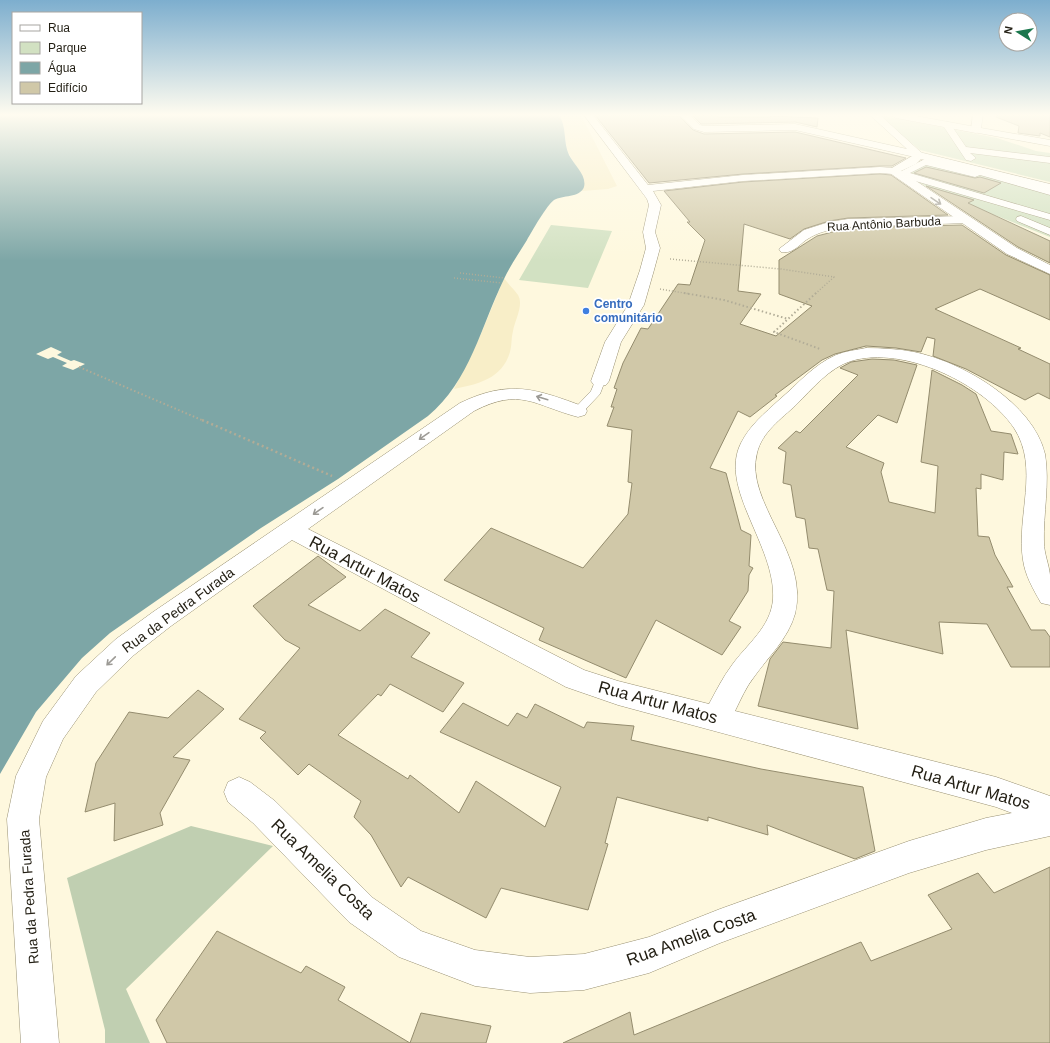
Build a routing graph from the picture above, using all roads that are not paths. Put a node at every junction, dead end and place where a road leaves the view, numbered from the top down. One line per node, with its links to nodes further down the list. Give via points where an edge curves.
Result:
1 (625, 164): 8 (street)
2 (908, 164): 6 (street)
3 (922, 164): 10 (street, via 901,174)
4 (932, 164): 9 (street, via 975,174 978,172)
5 (955, 164): 7 (street)
6 (893, 171): 8 (street, via 750,178); 12 (street, one-way to 12)
7 (1050, 187)
8 (644, 189): 16 (street, via 655,205 650,226 650,258 636,305 614,342)
9 (1050, 192)
10 (961, 193): 11 (street); 13 (street)
11 (1050, 217)
12 (964, 220): 14 (street, Rua Antônio Barbuda, via 848,223 815,229); 15 (street, via 1012,251)
13 (1050, 232)
14 (786, 248)
15 (1050, 270)
16 (600, 381): 17 (lane, via 596,392)
17 (578, 411): 18 (street, Rua da Pedra Furada, one-way to 18, via 529,395 496,394 480,399)
18 (291, 530): 20 (street, Rua Artur Matos, via 576,679 618,693); 24 (street, Rua da Pedra Furada, one-way to 24, via 124,648 86,684 53,730 31,776 23,819)
19 (1050, 596): 20 (street, via 1043,585 1034,559 1036,466 1031,442 1018,421 998,400 974,383 922,359 876,353 845,358 819,373 763,424 750,441 745,462 747,483 780,562 785,589 782,615 768,642 741,674)
20 (716, 718): 22 (street, Rua Artur Matos, via 996,792)
21 (239, 792): 23 (street, Rua Amelia Costa, via 264,812 361,910 411,945 475,968 530,975 584,972 649,955 720,926 909,857 986,834)
22 (1050, 811)
23 (1050, 820)
24 (40, 1043)

